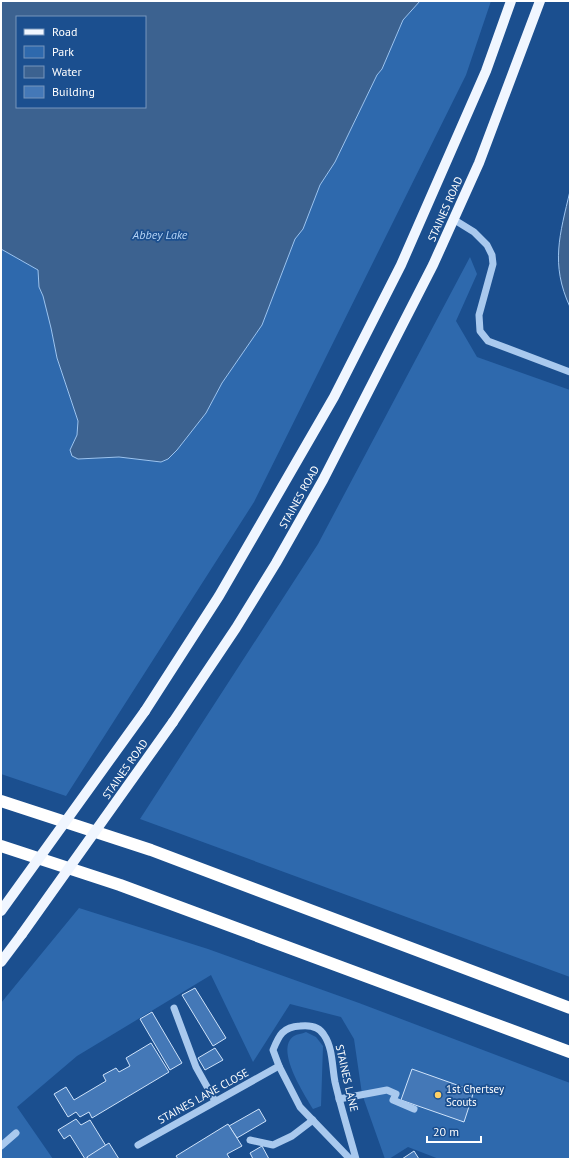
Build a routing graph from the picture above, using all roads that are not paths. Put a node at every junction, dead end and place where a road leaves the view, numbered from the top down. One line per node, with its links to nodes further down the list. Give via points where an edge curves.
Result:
1 (511, 1): 7 (main road, STAINES ROAD, bridge, via 486,71 401,265 334,397 219,596 145,711)
2 (540, 1): 3 (main road, STAINES ROAD, via 479,163)
3 (453, 219): 4 (street, via 474,232 487,245 492,255 492,269 479,315 480,331 488,341); 8 (main road, STAINES ROAD, bridge, via 430,273 323,480 276,563 173,722)
4 (570, 372)
5 (1, 801): 10 (highway, via 151,850)
6 (1, 846): 11 (highway, via 120,885)
7 (1, 911)
8 (1, 962)
9 (174, 1008): 14 (street, via 196,1067)
10 (570, 1008)
11 (570, 1052)
12 (279, 1066): 13 (street, STAINES LANE, via 273,1050 280,1035 290,1026 314,1026 324,1034 330,1050); 14 (street, STAINES LANE CLOSE); 16 (street, STAINES LANE, via 300,1107)
13 (339, 1099): 15 (street, via 387,1090 396,1094 393,1100); 22 (street, STAINES LANE)
14 (215, 1101): 19 (street, STAINES LANE CLOSE)
15 (414, 1109)
16 (313, 1120): 18 (street, via 292,1136 273,1144); 21 (street, STAINES LANE)
17 (16, 1134): 20 (street)
18 (250, 1140)
19 (138, 1145)
20 (1, 1146)
21 (350, 1159)
22 (356, 1159)

